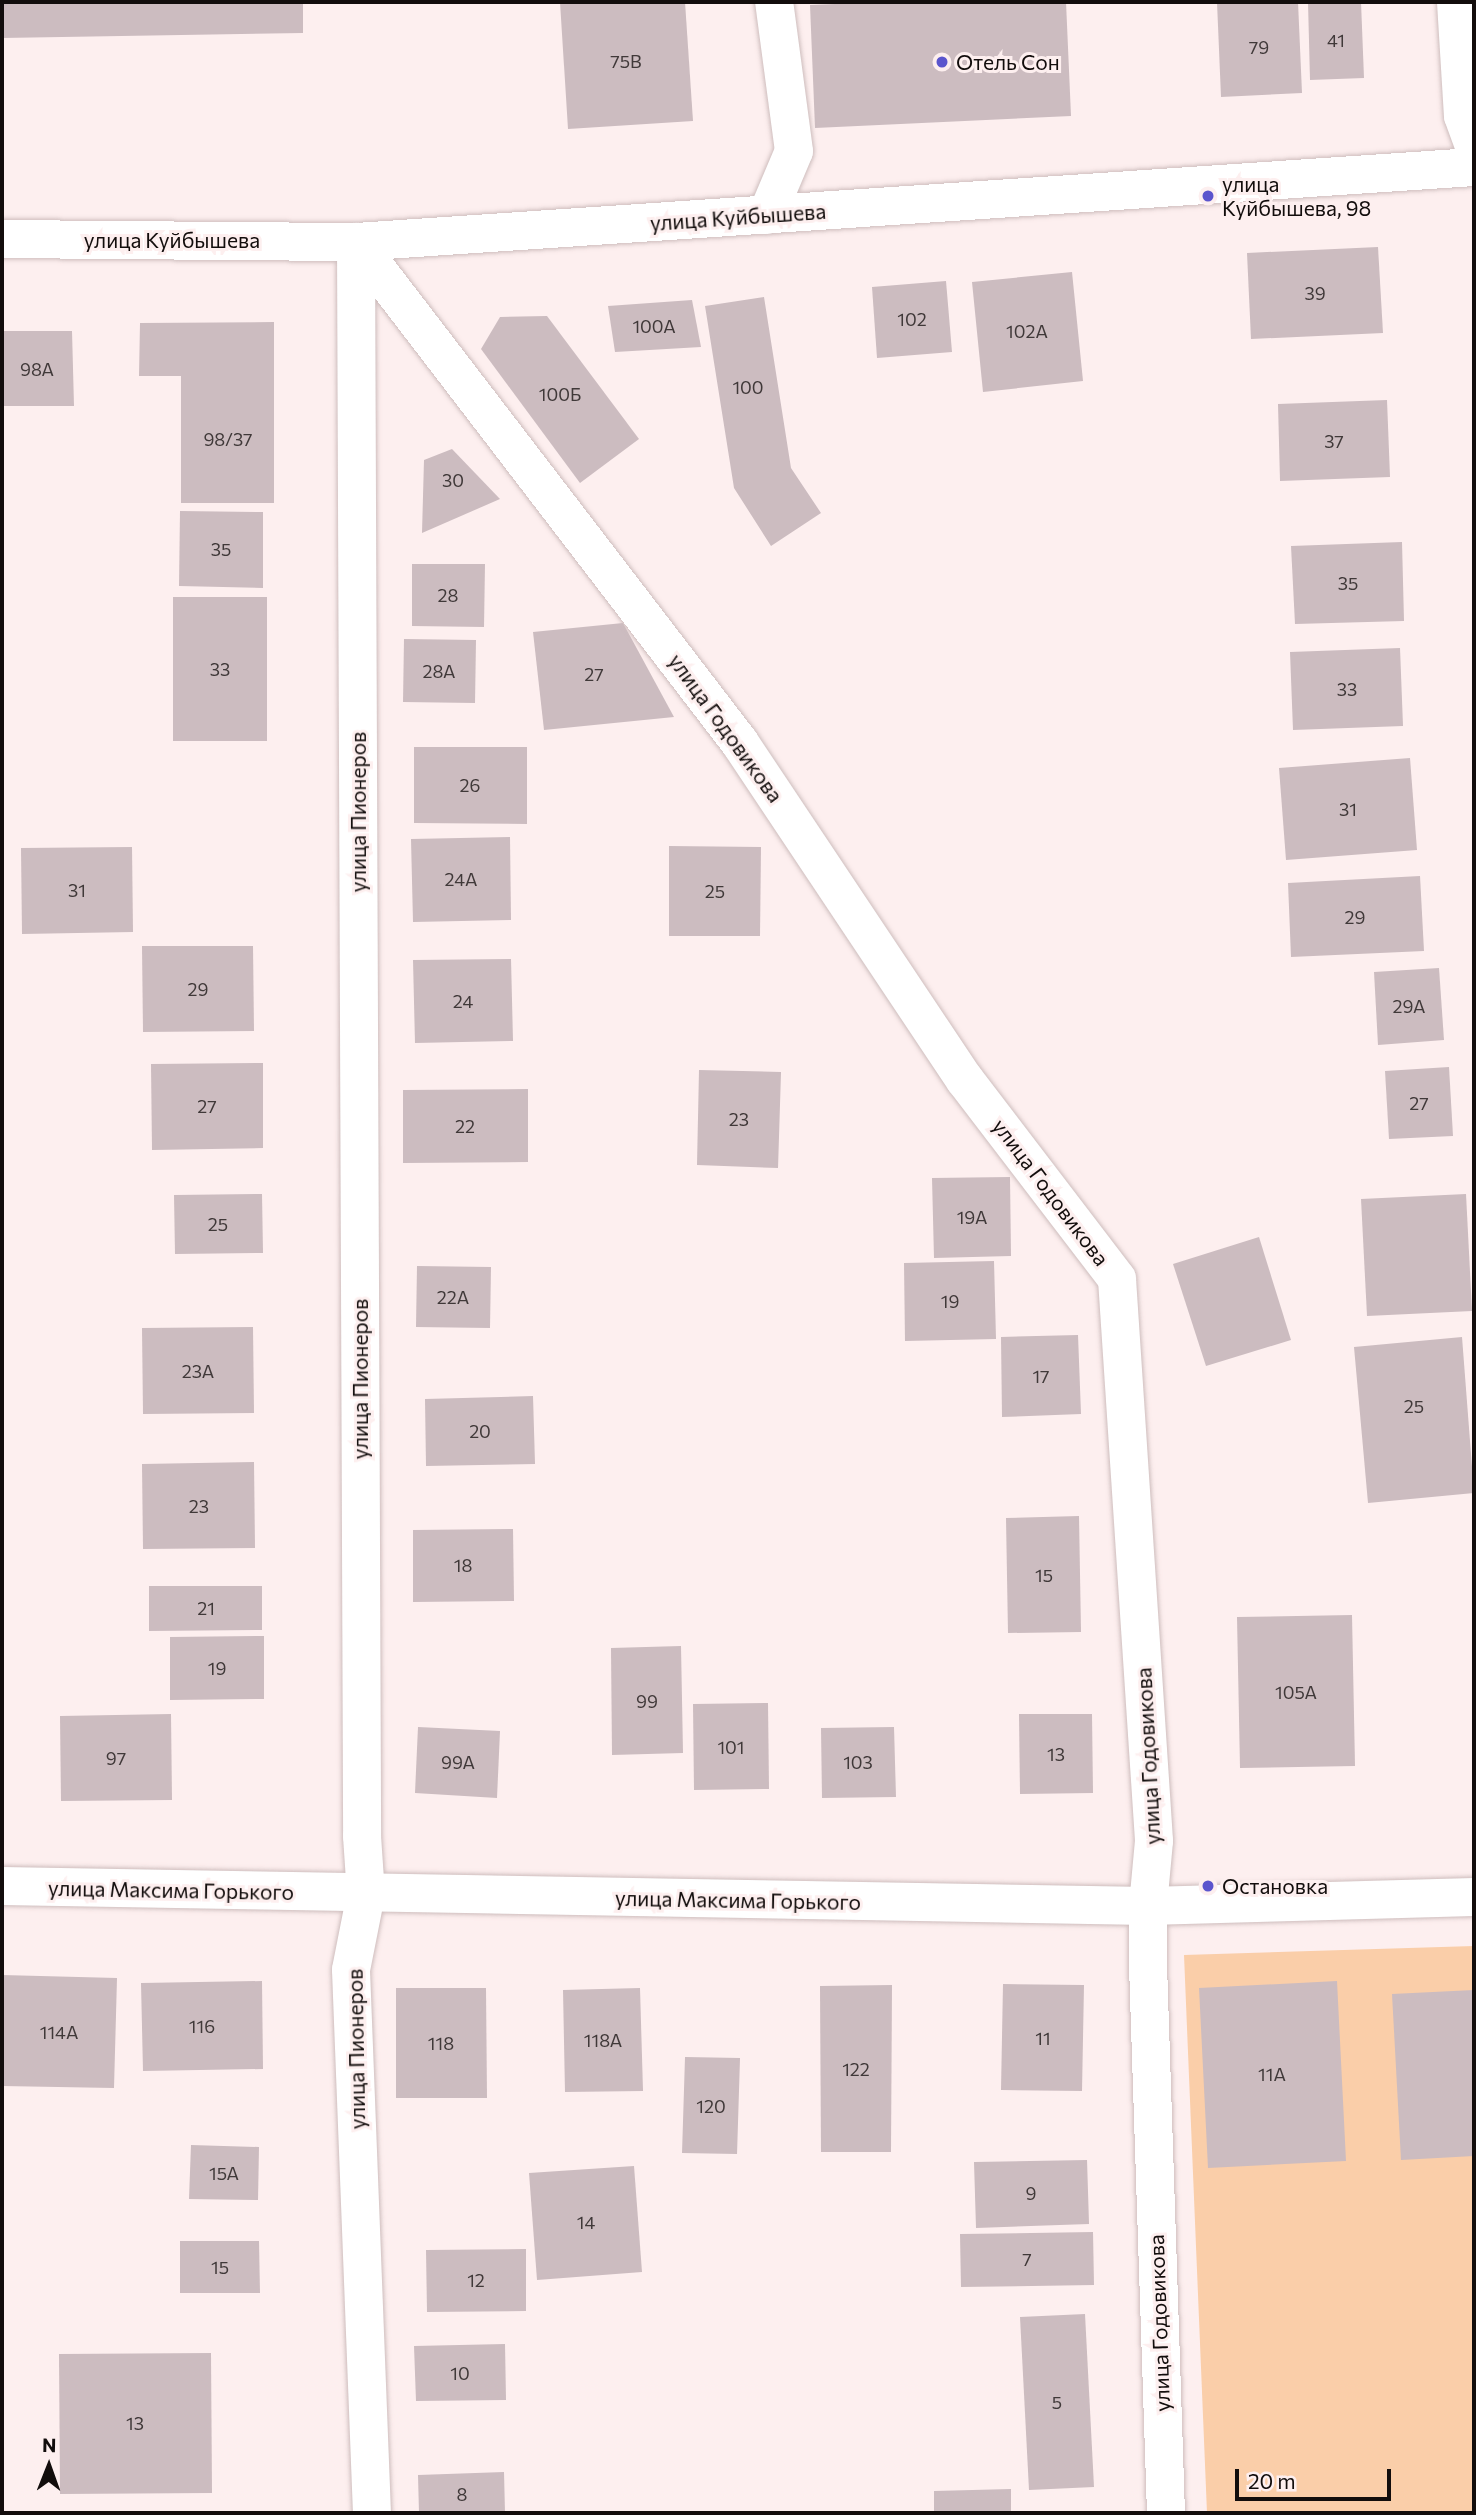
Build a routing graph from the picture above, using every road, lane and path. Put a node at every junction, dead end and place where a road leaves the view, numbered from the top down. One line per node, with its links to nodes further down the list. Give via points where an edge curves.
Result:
1 (774, 2): 5 (street, via 794,151)
2 (1456, 2): 3 (street, via 1463,116)
3 (1474, 146)
4 (1474, 167): 5 (street, улица Куйбышева)
5 (767, 215): 7 (street, улица Куйбышева)
6 (2, 239): 7 (street, улица Куйбышева)
7 (356, 242): 9 (street, улица Пионеров, via 362,1836); 11 (street, улица Годовикова, via 740,743 965,1080 1117,1279 1154,1841)
8 (2, 1886): 9 (street, улица Максима Горького)
9 (366, 1894): 11 (street, улица Максима Горького); 12 (street, улица Пионеров, via 351,1970)
10 (1474, 1897): 11 (street, улица Максима Горького)
11 (1147, 1906): 13 (street, улица Годовикова)
12 (372, 2513)
13 (1166, 2513)

